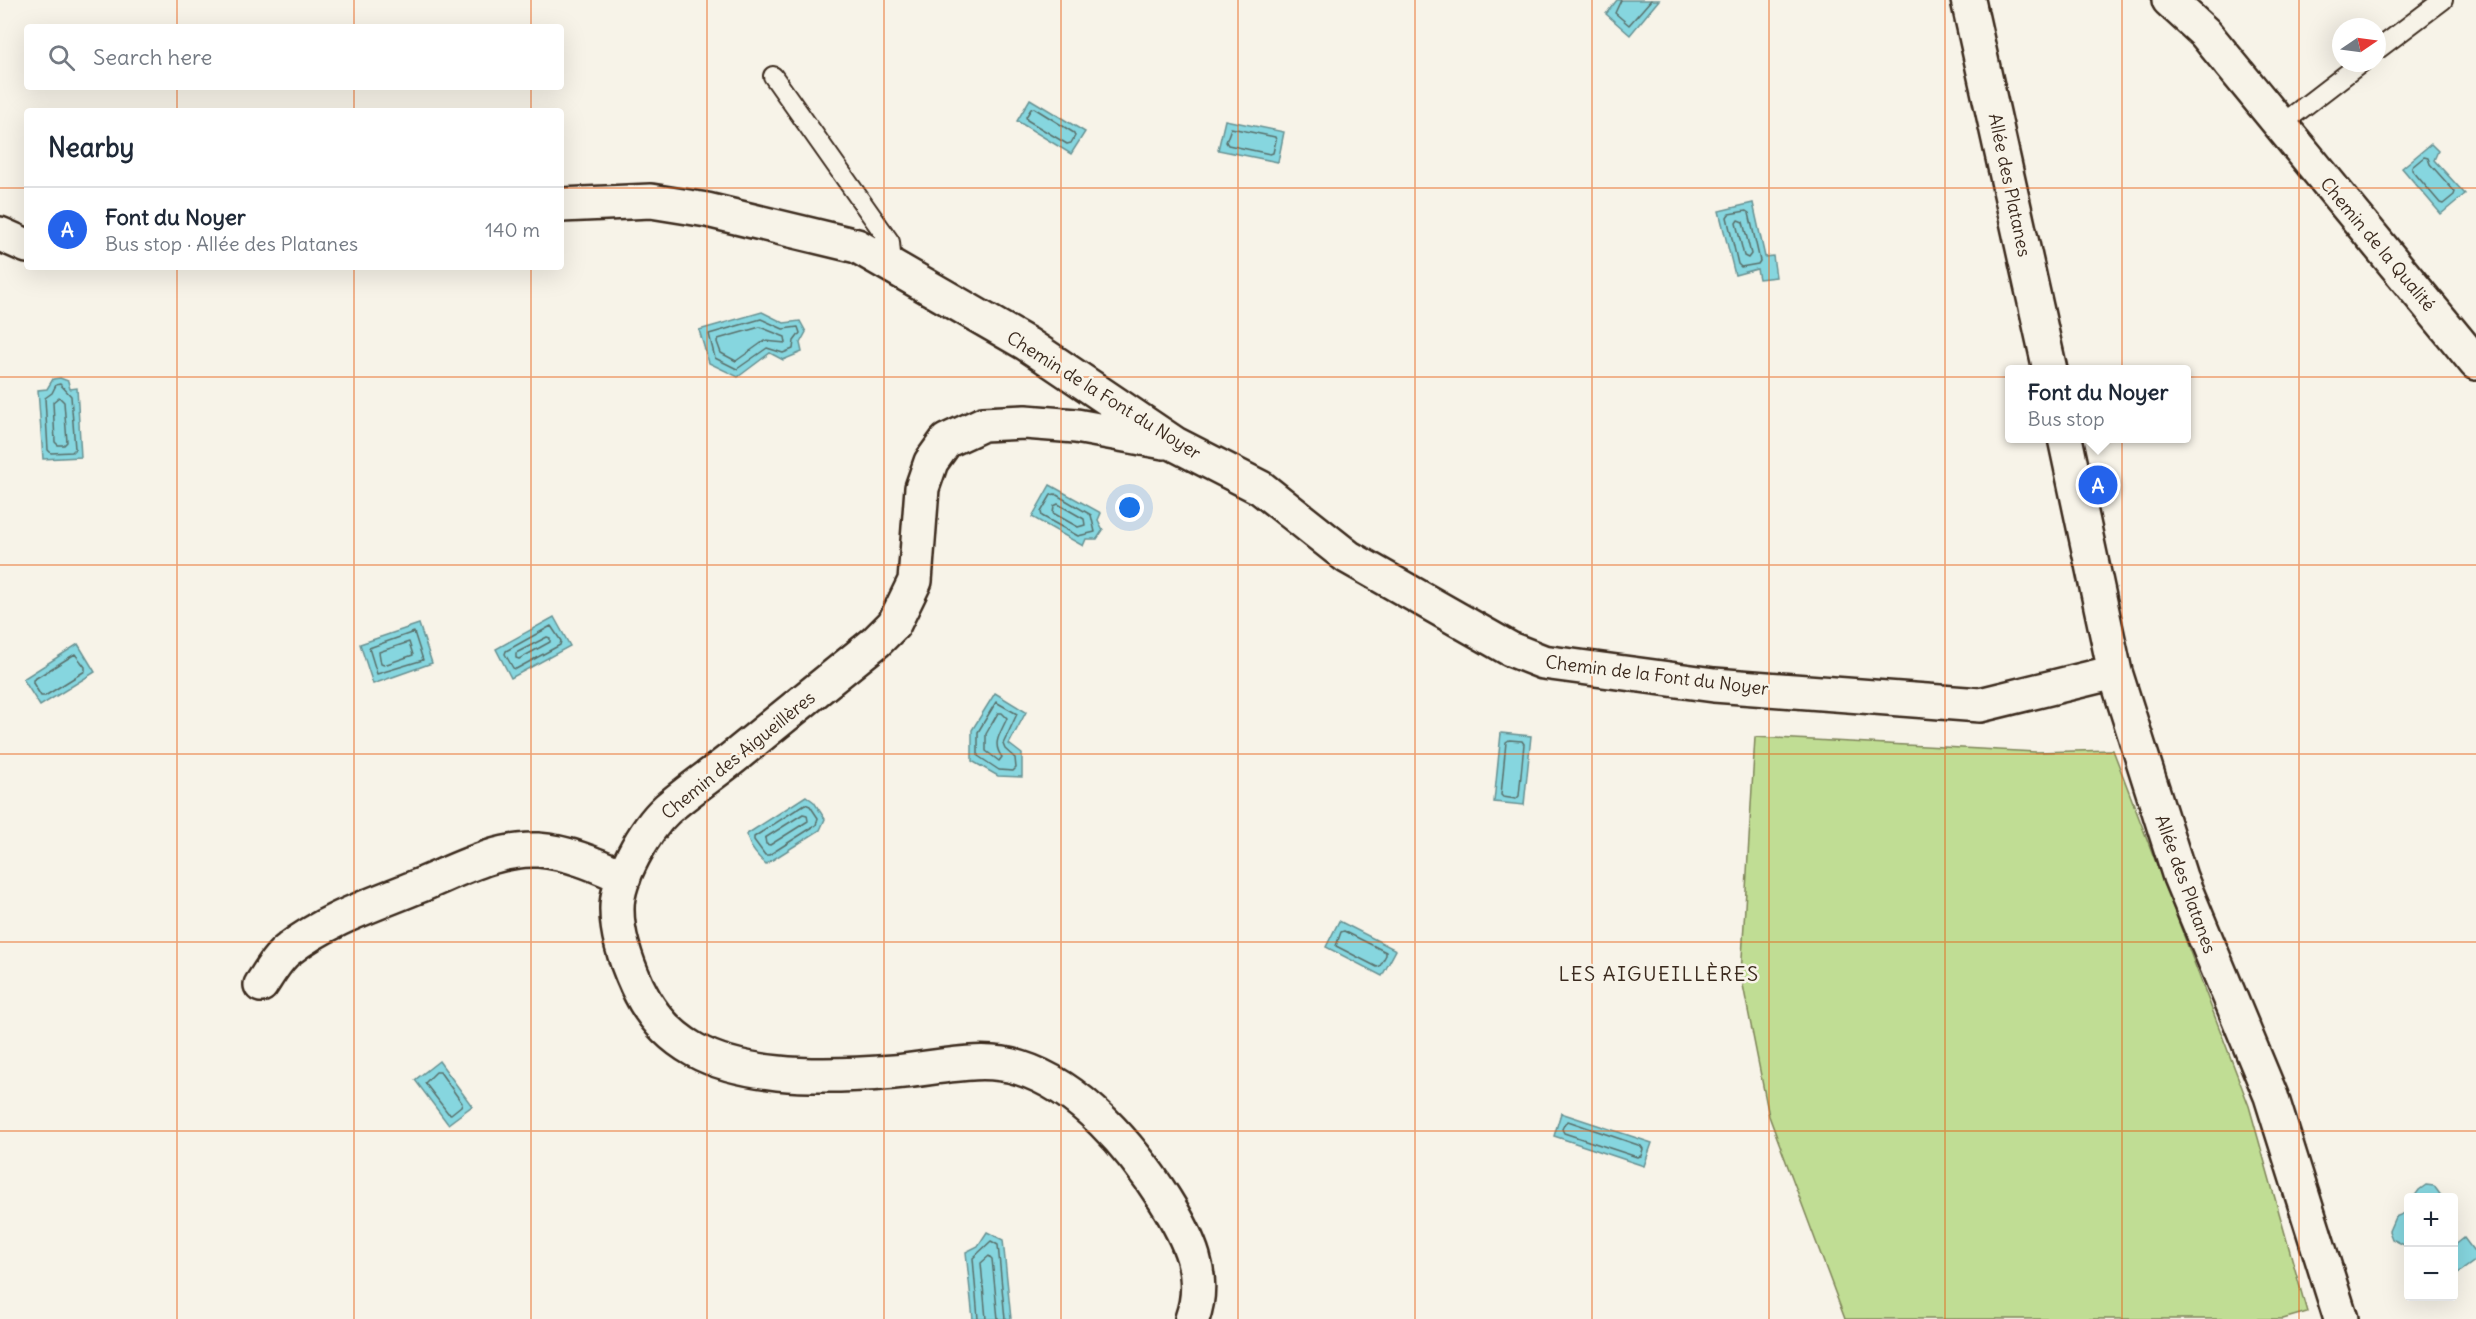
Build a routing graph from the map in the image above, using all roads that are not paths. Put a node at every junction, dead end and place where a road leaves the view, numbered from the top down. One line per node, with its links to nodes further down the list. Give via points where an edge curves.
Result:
1 (1968, 0): 13 (street, Allée des Platanes)
2 (2169, 0): 7 (street, Chemin de la Qualité, via 2205,33)
3 (2443, 0): 4 (lane)
4 (2386, 43)
5 (2349, 72): 7 (lane)
6 (773, 76): 11 (lane, via 890,242)
7 (2279, 126): 12 (street, Chemin de la Qualité)
8 (564, 205): 11 (street, Chemin de la Font du Noyer, via 651,201 707,210 857,246)
9 (0, 234): 10 (street)
10 (24, 245)
11 (892, 266): 15 (street, Chemin de la Font du Noyer, via 1027,344)
12 (2476, 363)
13 (2049, 365)
14 (2066, 443): 16 (street, Allée des Platanes)
15 (1175, 444): 16 (street, Chemin de la Font du Noyer, via 1261,488 1348,557 1510,649 1544,662 1714,685 1970,705); 17 (street, Chemin des Aigueillères, via 1076,426 1025,422 983,424 946,441 931,462 922,488 915,581 894,624 666,810 638,847)
16 (2115, 672): 20 (street, Allée des Platanes, via 2180,877 2271,1096)
17 (624, 877): 18 (street, via 555,852 514,852 480,860 317,929 286,951); 19 (street, Chemin des Aigueillères, via 616,907 620,942 648,1009 673,1036 709,1059 778,1073 832,1074 990,1062 1050,1079 1113,1132 1152,1180 1186,1233 1197,1268)
18 (261, 985)
19 (1192, 1319)
20 (2341, 1319)

